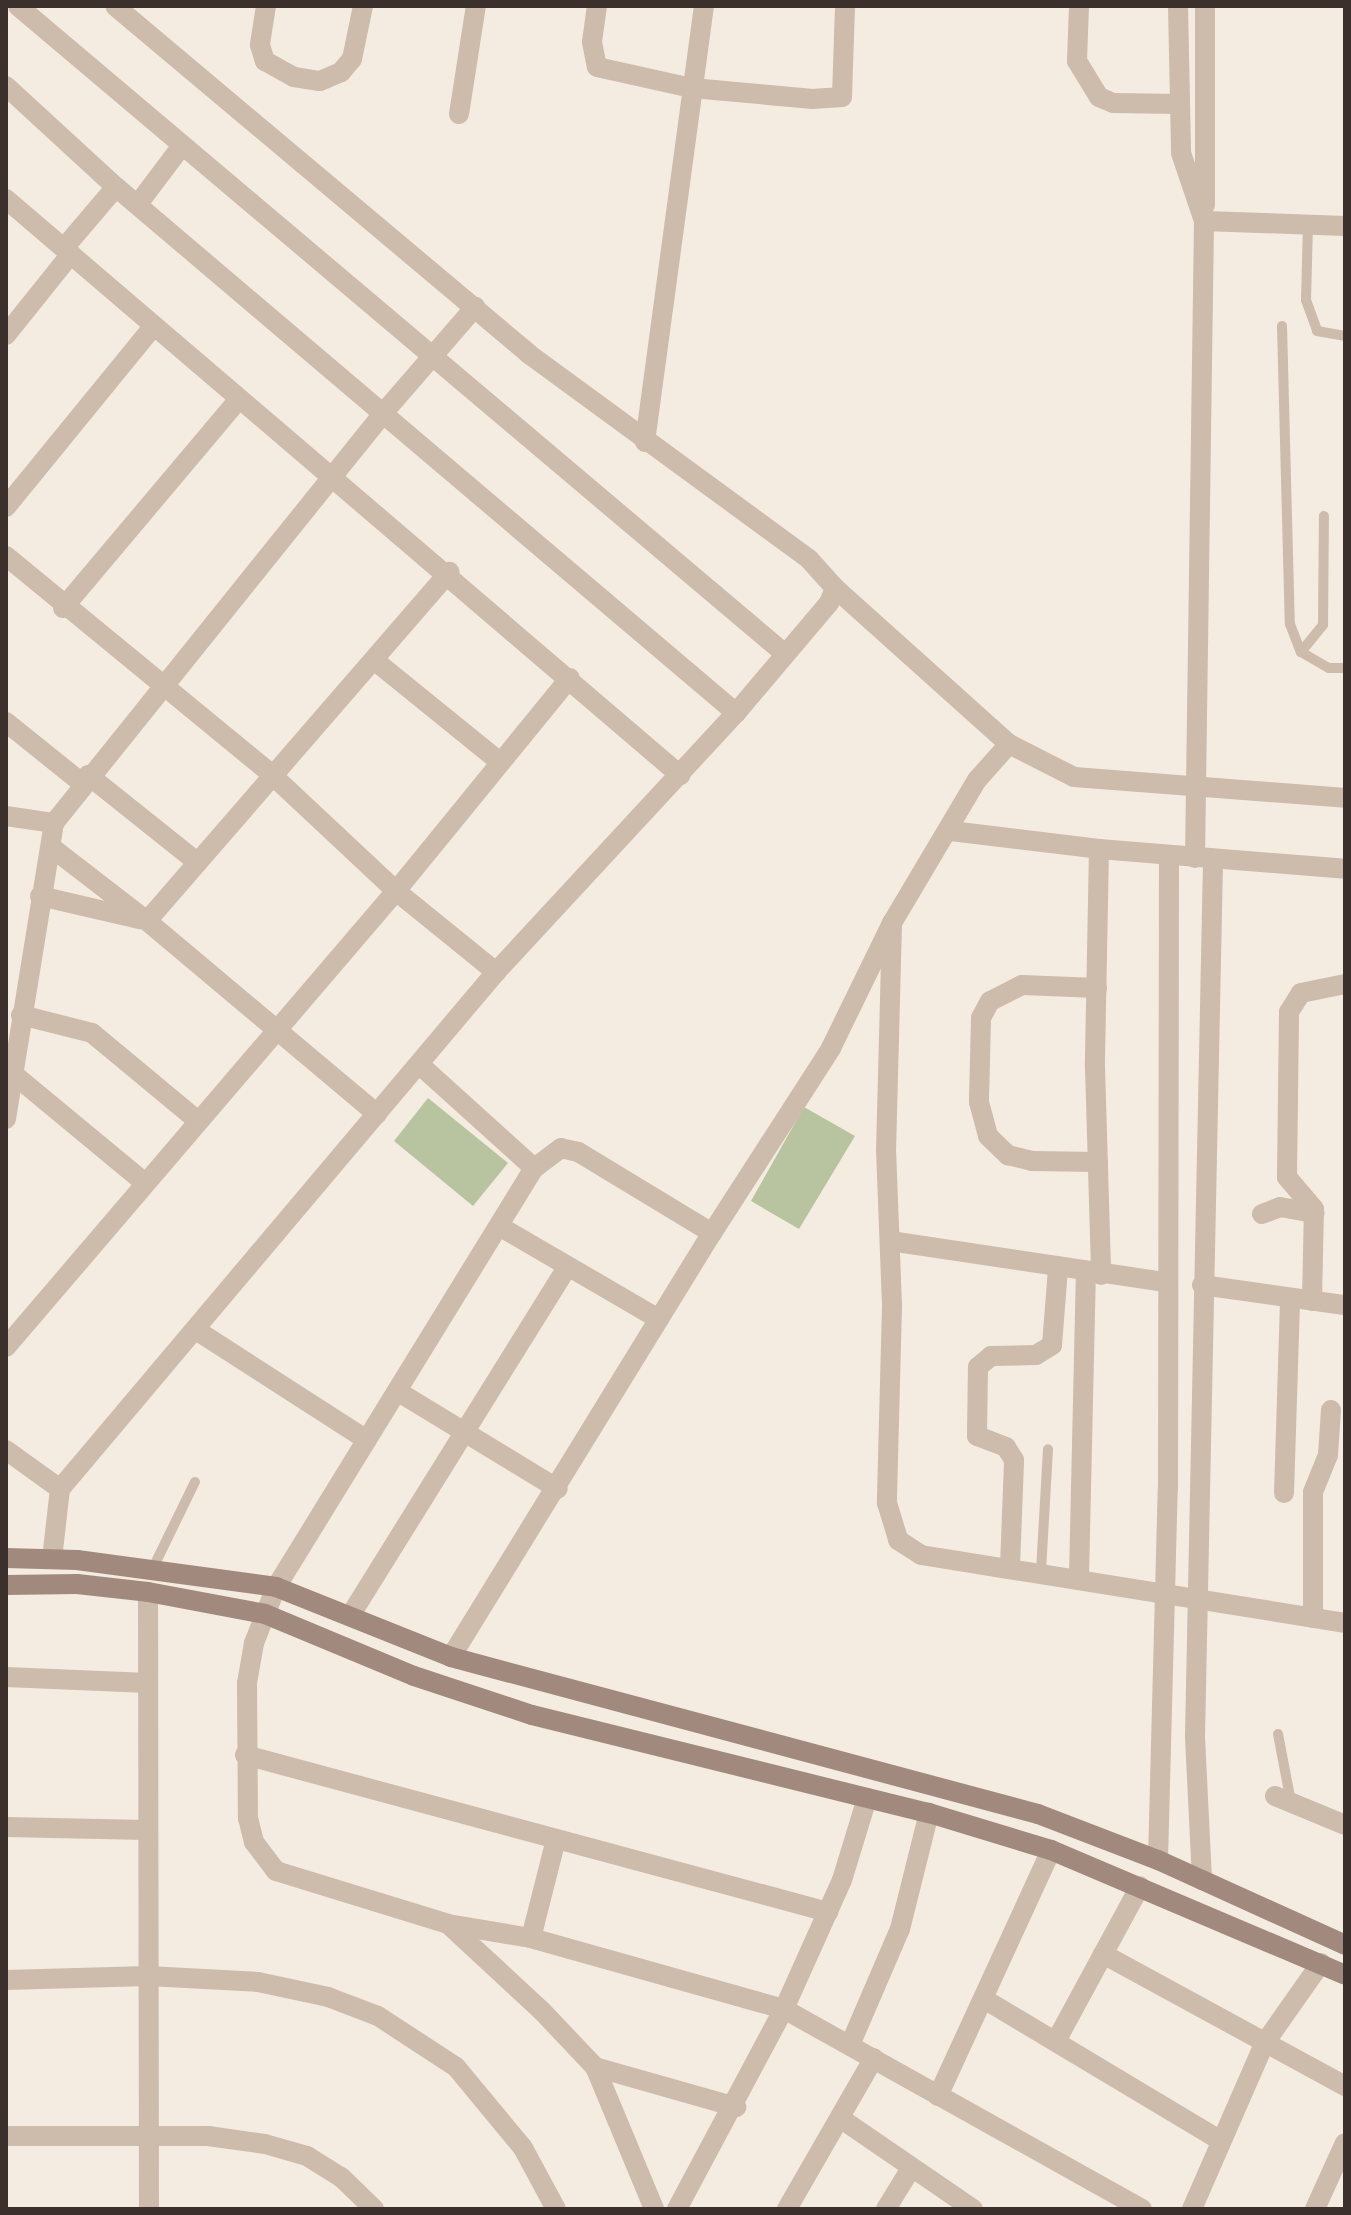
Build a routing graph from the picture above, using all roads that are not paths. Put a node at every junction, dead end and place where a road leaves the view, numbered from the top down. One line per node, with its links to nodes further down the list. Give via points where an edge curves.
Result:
1 (18, 6): 16 (street)
2 (115, 6): 24 (street)
3 (266, 6): 4 (street, via 260,45 265,61 294,77 320,81 341,72 352,59)
4 (363, 6)
5 (476, 6): 15 (street)
6 (597, 6): 13 (street, via 592,42 597,67)
7 (704, 6): 13 (street)
8 (845, 6): 13 (street, via 842,97)
9 (1079, 6): 14 (street, via 1077,61 1099,97 1113,103)
10 (1178, 6): 14 (street)
11 (1205, 6): 20 (street)
12 (6, 86): 17 (street)
13 (692, 88): 32 (street)
14 (1178, 104): 20 (street, via 1181,153)
15 (459, 114)
16 (181, 147): 19 (street); 29 (street)
17 (116, 187): 19 (street); 23 (street)
18 (6, 199): 23 (street)
19 (138, 204): 31 (street)
20 (1204, 221): 21 (street); 53 (street)
21 (1308, 224): 22 (street); 28 (lane, via 1306,300 1317,331)
22 (1345, 226)
23 (68, 251): 26 (street); 27 (street)
24 (475, 307): 29 (street); 32 (street)
25 (1282, 326): 40 (lane, via 1290,624)
26 (153, 327): 30 (street); 34 (street)
27 (6, 335)
28 (1345, 336)
29 (431, 357): 31 (street); 41 (street)
30 (239, 399): 33 (street); 39 (street)
31 (385, 411): 33 (street); 46 (street)
32 (645, 442): 38 (street, via 809,559)
33 (332, 479): 37 (street); 45 (street)
34 (6, 507)
35 (1324, 516): 40 (lane, via 1323,625)
36 (9, 563): 39 (street)
37 (449, 572): 42 (street); 44 (street)
38 (835, 588): 41 (street, via 829,603); 48 (street)
39 (63, 608): 45 (street)
40 (1301, 652): 43 (lane, via 1329,668)
41 (785, 654): 46 (street)
42 (374, 660): 49 (street); 50 (street)
43 (1345, 668)
44 (570, 678): 49 (street); 51 (street)
45 (165, 686): 50 (street); 52 (street)
46 (736, 713): 51 (street)
47 (6, 722): 52 (street)
48 (1009, 744): 53 (street, via 1074,777); 57 (street, via 977,780)
49 (500, 762): 64 (street)
50 (270, 773): 62 (street); 64 (street)
51 (680, 775): 68 (street)
52 (85, 779): 56 (street); 62 (street)
53 (1200, 786): 54 (street); 61 (street)
54 (1345, 798)
55 (6, 816): 56 (street)
56 (54, 823): 58 (street)
57 (951, 831): 59 (street); 67 (street)
58 (51, 847): 65 (street); 66 (street)
59 (1099, 849): 60 (street); 70 (street)
60 (1169, 856): 61 (street); 89 (street)
61 (1204, 858): 63 (street); 90 (street)
62 (197, 862): 66 (street)
63 (1345, 869)
64 (396, 891): 68 (street); 72 (street)
65 (40, 896): 66 (street); 71 (street)
66 (147, 921): 72 (street)
67 (892, 923): 84 (street, via 831,1048); 85 (street, via 886,1149)
68 (496, 972): 73 (street)
69 (1345, 984): 81 (street, via 1301,993 1290,1006 1287,1177 1293,1190 1310,1199)
70 (1097, 988): 78 (street); 78 (street, via 1022,985 990,1001 981,1018 979,1102 988,1136 1008,1155 1032,1161)
71 (21, 1015): 74 (street); 77 (street, via 92,1033)
72 (276, 1029): 76 (street); 77 (street)
73 (420, 1065): 76 (street); 79 (street)
74 (10, 1071): 75 (street); 80 (street)
75 (6, 1112)
76 (377, 1114): 95 (street)
77 (198, 1121): 80 (street)
78 (1098, 1162): 88 (street)
79 (534, 1168): 83 (street); 84 (street, via 561,1148 578,1152)
80 (145, 1183): 96 (street)
81 (1314, 1213): 82 (street, via 1280,1207); 92 (street)
82 (1262, 1214)
83 (499, 1226): 86 (street); 97 (street)
84 (712, 1233): 94 (street)
85 (890, 1241): 87 (street); 109 (street, via 891,1529 921,1555)
86 (567, 1268): 94 (street); 99 (street)
87 (1058, 1268): 88 (street); 109 (street, via 1052,1345 1036,1355 991,1356 978,1367 977,1436 1006,1447 1014,1460)
88 (1093, 1274): 89 (street); 112 (street)
89 (1164, 1282): 116 (street, via 1168,1488)
90 (1202, 1285): 91 (street); 117 (street)
91 (1290, 1298): 92 (street); 106 (street)
92 (1312, 1301): 93 (street)
93 (1345, 1305)
94 (659, 1319): 105 (street)
95 (196, 1330): 100 (street); 104 (street)
96 (6, 1347)
97 (397, 1391): 99 (street); 100 (street)
98 (1332, 1410): 120 (street, via 1328,1455 1313,1492)
99 (467, 1434): 105 (street); 119 (street)
100 (367, 1440): 114 (street)
101 (1048, 1449): 111 (lane)
102 (6, 1450): 104 (street)
103 (195, 1482): 110 (lane)
104 (60, 1489): 108 (street)
105 (558, 1489): 122 (street)
106 (1284, 1493)
107 (6, 1558): 108 (main road)
108 (52, 1559): 110 (main road)
109 (1010, 1566): 111 (street)
110 (152, 1570): 114 (main road)
111 (1041, 1571): 112 (street)
112 (1079, 1577): 116 (street)
113 (6, 1585): 115 (main road, via 77,1584)
114 (276, 1587): 118 (street); 119 (main road)
115 (148, 1592): 118 (main road); 124 (street)
116 (1162, 1594): 117 (street); 135 (street)
117 (1198, 1600): 120 (street); 136 (street, via 1195,1736)
118 (265, 1614): 126 (street, via 247,1683); 127 (main road, via 483,1700)
119 (350, 1616): 122 (main road)
120 (1313, 1618): 121 (street)
121 (1345, 1623)
122 (451, 1657): 135 (main road, via 1038,1814)
123 (6, 1677): 124 (street)
124 (148, 1683): 132 (street)
125 (1278, 1734): 128 (lane)
126 (245, 1755): 133 (street); 139 (street, via 250,1830 276,1871 298,1882)
127 (867, 1798): 129 (main road); 138 (street)
128 (1283, 1799): 130 (street)
129 (929, 1813): 134 (main road); 151 (street, via 900,1929)
130 (1341, 1819)
131 (6, 1827): 132 (street)
132 (147, 1830): 145 (street)
133 (556, 1839): 138 (street); 140 (street)
134 (1051, 1850): 137 (main road); 147 (street)
135 (1158, 1860): 136 (main road)
136 (1202, 1880): 141 (main road)
137 (1140, 1886): 142 (street); 143 (main road)
138 (828, 1912): 148 (street)
139 (448, 1924): 140 (street); 153 (street)
140 (531, 1938): 148 (street)
141 (1345, 1945)
142 (1103, 1954): 149 (street); 150 (street)
143 (1321, 1963): 144 (main road); 150 (street)
144 (1345, 1975)
145 (148, 1976): 146 (street); 158 (street); 165 (street, via 286,1987 378,2016 456,2067 475,2087 523,2148)
146 (6, 1980)
147 (984, 1999): 149 (street); 155 (street)
148 (784, 2009): 151 (street); 156 (street)
149 (1056, 2041): 160 (street)
150 (1264, 2044): 154 (street); 160 (street)
151 (850, 2045): 152 (street)
152 (874, 2058): 155 (street); 157 (street)
153 (595, 2067): 156 (street); 166 (street)
154 (1345, 2086)
155 (938, 2096): 171 (street)
156 (736, 2107): 167 (street)
157 (840, 2118): 162 (street); 168 (street)
158 (147, 2135): 159 (street); 163 (street); 164 (street, via 208,2136 289,2150 341,2177)
159 (6, 2136)
160 (1220, 2140): 172 (street)
161 (1345, 2143): 173 (street)
162 (910, 2170): 169 (street); 170 (street)
163 (149, 2209)
164 (374, 2209)
165 (556, 2209)
166 (654, 2209)
167 (677, 2209)
168 (787, 2209)
169 (886, 2209)
170 (973, 2209)
171 (1142, 2209)
172 (1192, 2209)
173 (1315, 2209)

